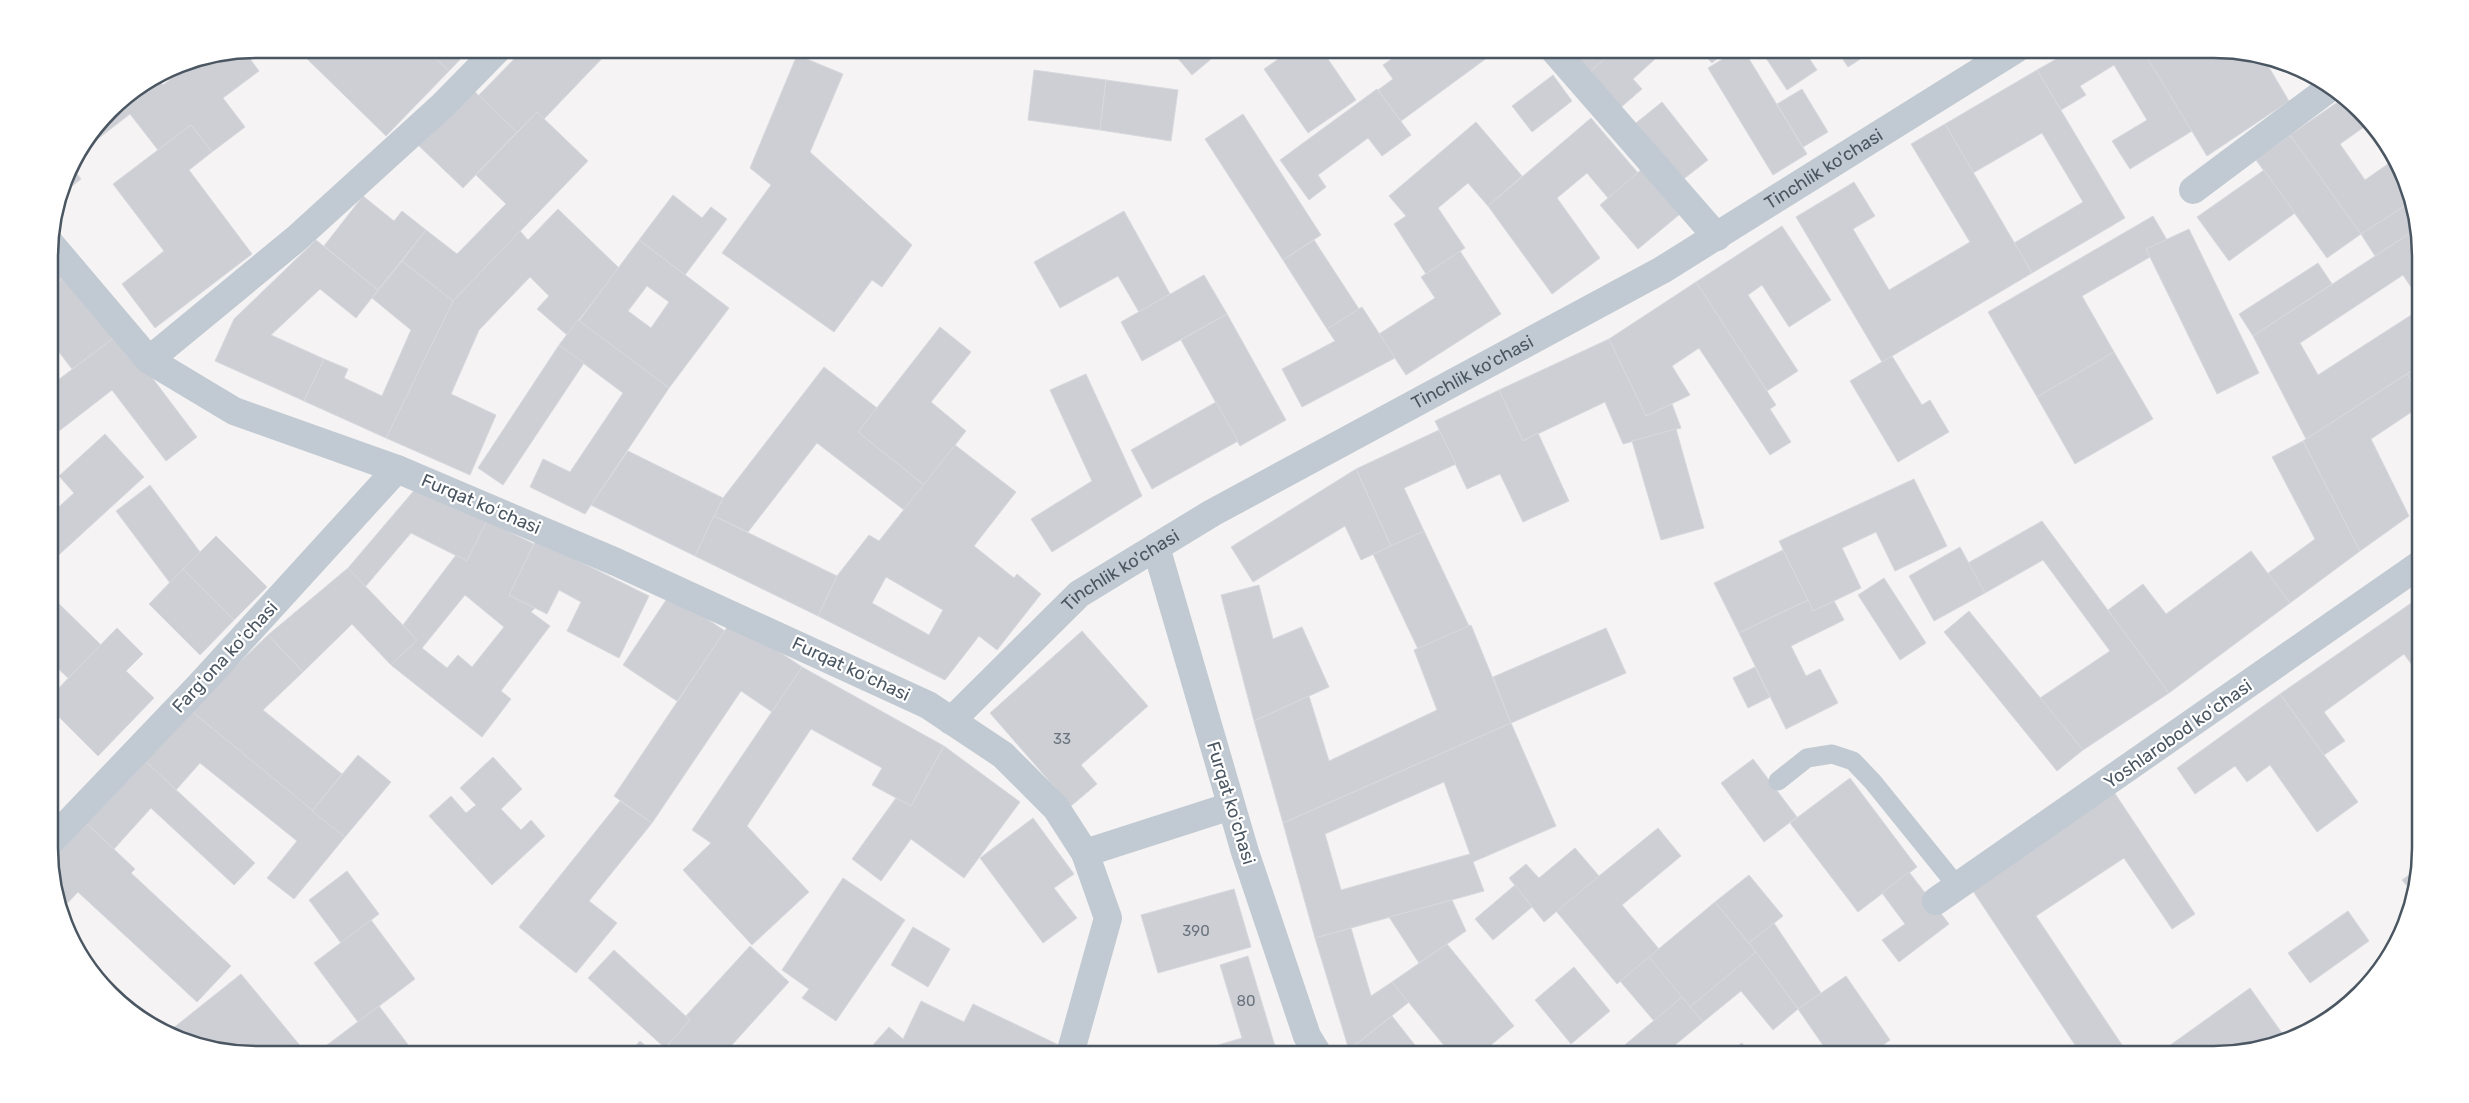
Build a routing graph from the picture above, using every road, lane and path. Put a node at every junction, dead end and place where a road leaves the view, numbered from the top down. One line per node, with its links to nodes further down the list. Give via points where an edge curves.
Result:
1 (489, 58): 8 (street, via 443,105 297,238)
2 (1560, 58): 6 (street)
3 (2002, 58): 6 (street, Tinchlik ko'chasi)
4 (2324, 91): 5 (street)
5 (2193, 190)
6 (1717, 237): 10 (street, Tinchlik ko'chasi, via 1662,270 1212,513)
7 (58, 253): 8 (street, Furqat koʻchasi)
8 (149, 360): 9 (street, Furqat koʻchasi, via 234,411)
9 (397, 469): 12 (street, Furqat koʻchasi, via 625,566 928,705); 15 (street, Fargʻona koʻchasi, via 199,686)
10 (1156, 547): 12 (street, Tinchlik ko'chasi, via 1079,594); 14 (street, Furqat koʻchasi)
11 (2412, 571): 17 (street, Yoshlarobod koʻchasi)
12 (950, 721): 16 (street, Furqat koʻchasi, via 1003,755 1056,808)
13 (1778, 781): 17 (lane, via 1807,758 1832,754 1853,761 1873,782)
14 (1231, 806): 16 (street); 19 (street, Furqat koʻchasi, via 1307,1036)
15 (58, 834)
16 (1085, 853): 18 (street, Furqat koʻchasi, via 1108,918)
17 (1946, 894)
18 (1072, 1046)
19 (1313, 1046)

